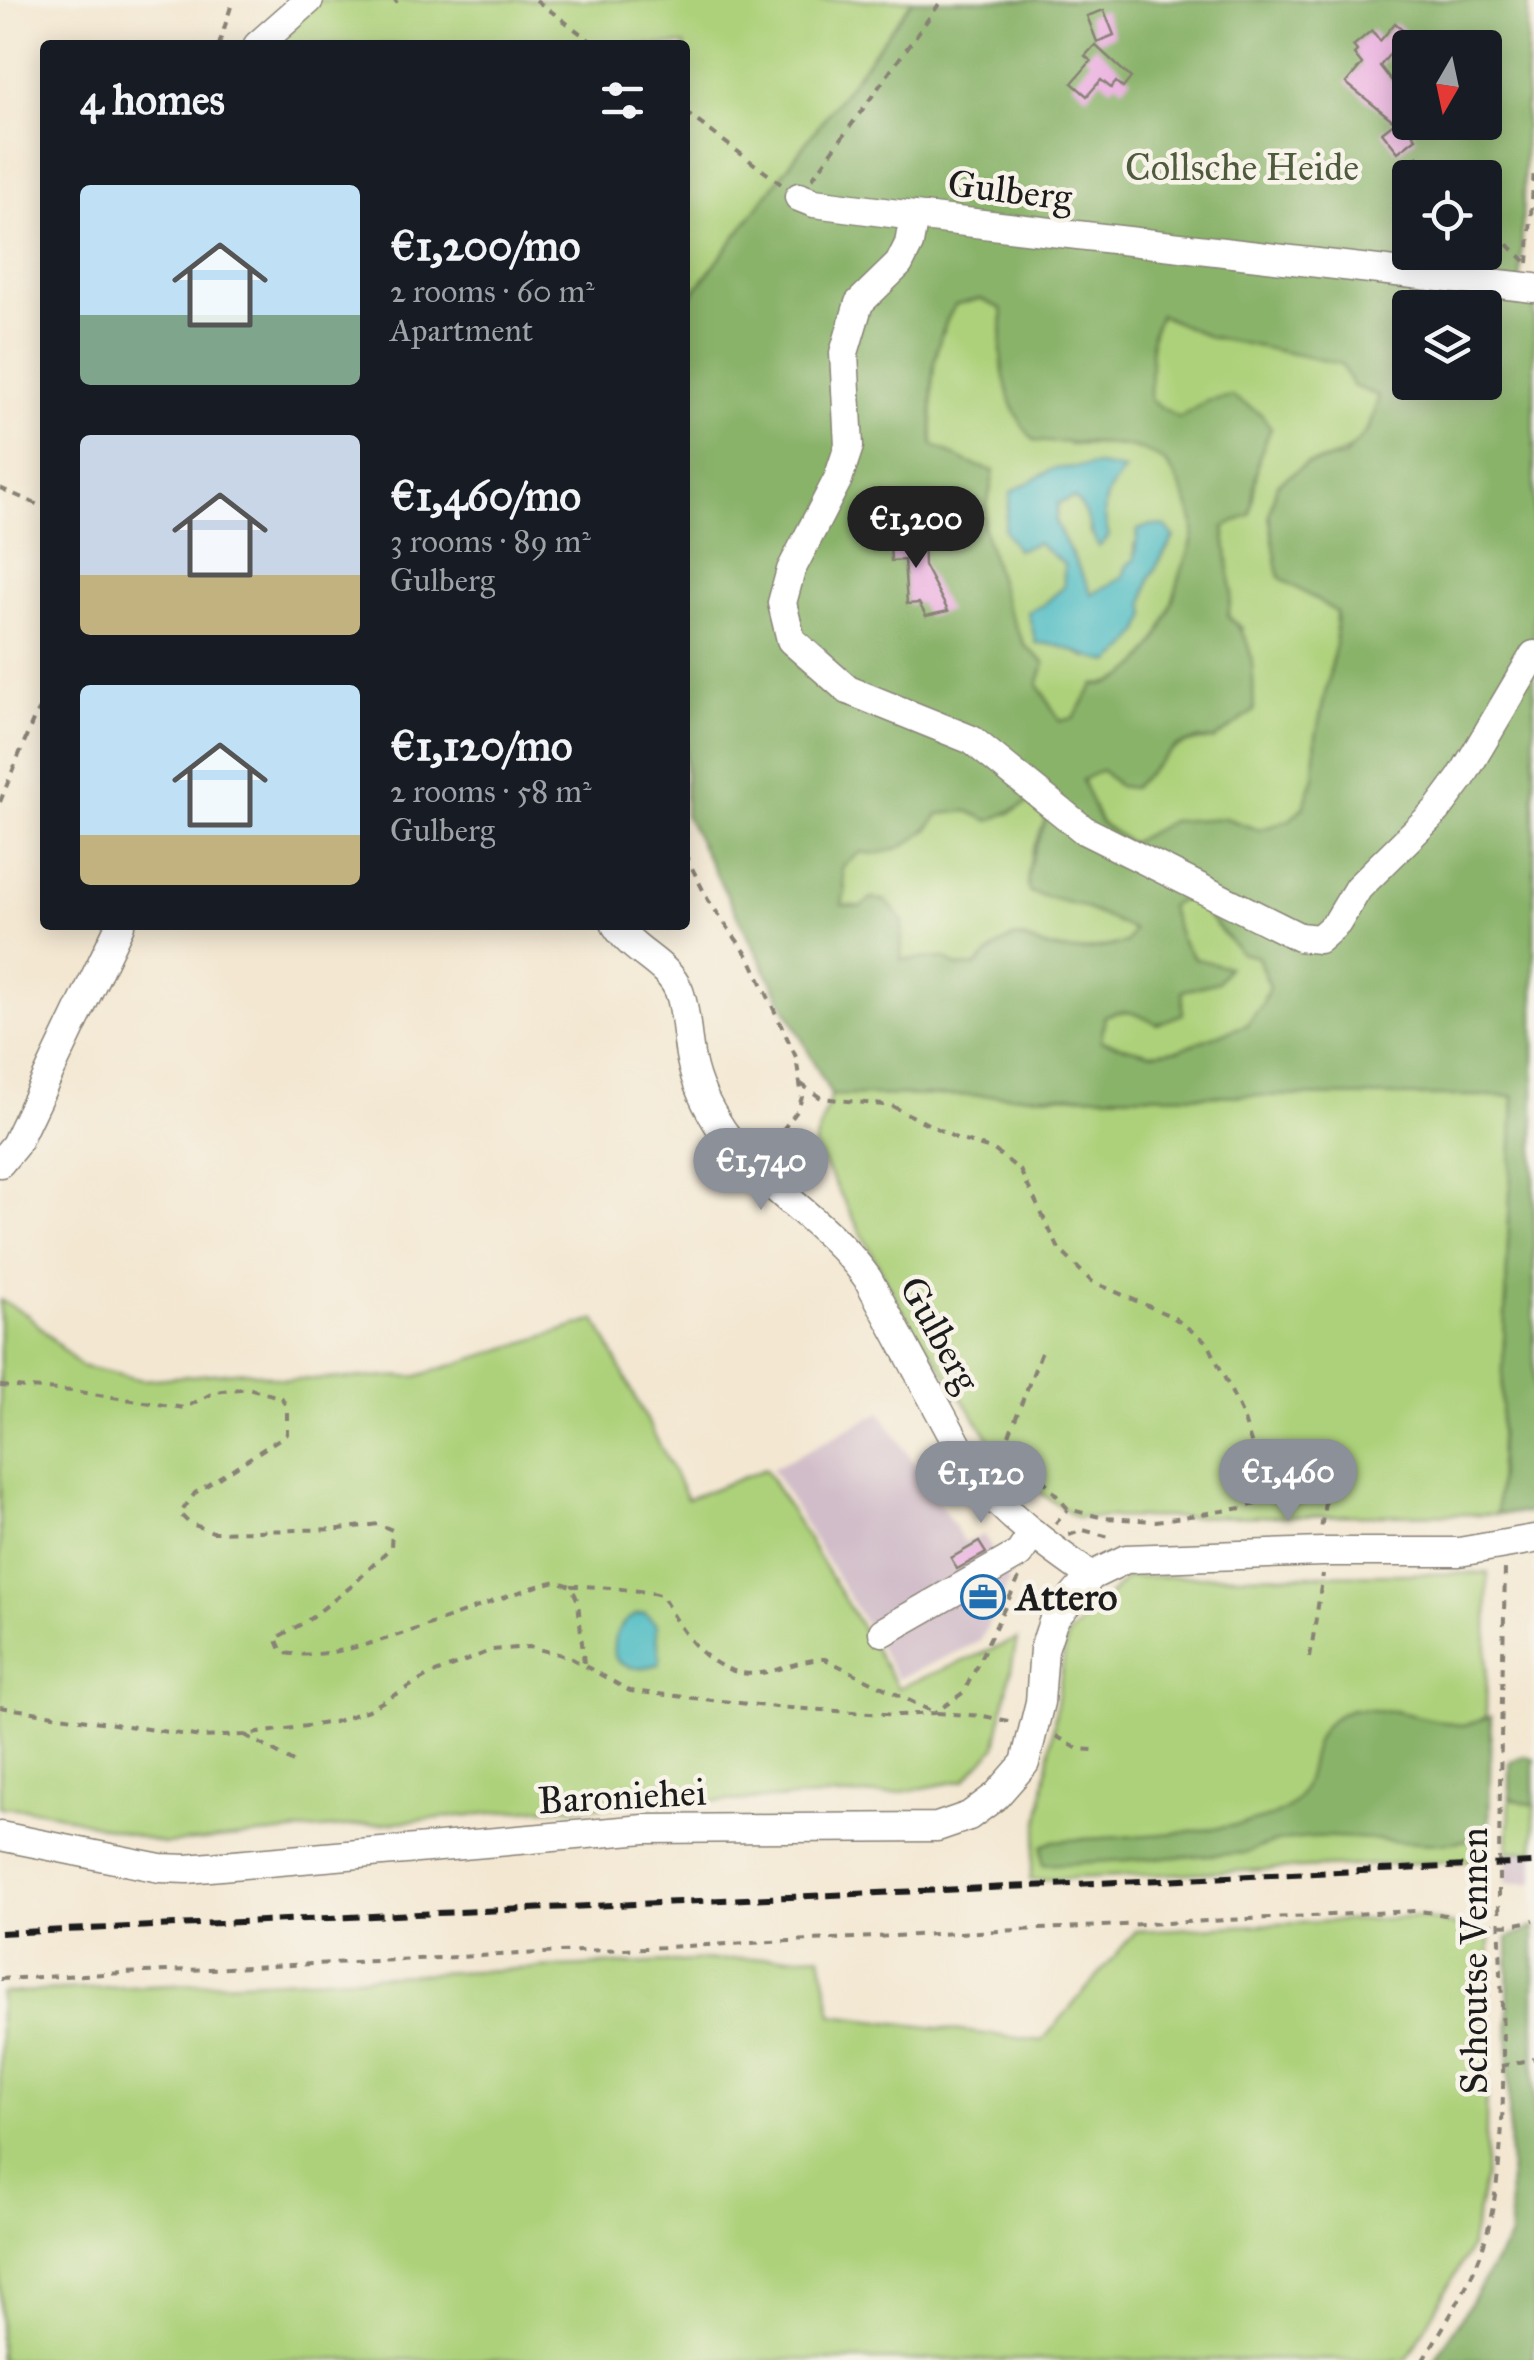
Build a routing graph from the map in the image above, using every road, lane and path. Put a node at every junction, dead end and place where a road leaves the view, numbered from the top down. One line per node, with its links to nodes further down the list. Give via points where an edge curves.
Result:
1 (234, 0): 5 (path)
2 (309, 0): 6 (street)
3 (536, 0): 7 (path)
4 (942, 0): 12 (path)
5 (221, 40)
6 (264, 40)
7 (589, 40)
8 (690, 116): 12 (path)
9 (1416, 156): 10 (path)
10 (1420, 160)
11 (1534, 168): 15 (path)
12 (798, 198): 13 (street, Gulberg)
13 (914, 216): 15 (street, Gulberg); 18 (street, via 898,264 859,303 844,353 848,446 782,604 791,640 848,690 972,740 1084,830 1299,937 1319,939 1358,888 1437,810)
14 (1502, 244): 15 (path)
15 (1530, 280)
16 (0, 488): 17 (path)
17 (40, 506)
18 (1534, 655)
19 (40, 709): 20 (path)
20 (0, 802)
21 (690, 864): 24 (path, via 750,960 796,1057)
22 (118, 930): 25 (street)
23 (620, 930): 26 (street, Gulberg, via 637,952 664,967 679,992 703,1096)
24 (801, 1084): 26 (path, via 798,1110); 29 (path, via 821,1098 892,1106 994,1150 1020,1170 1060,1250 1091,1280 1173,1317 1208,1344 1260,1471)
25 (0, 1163)
26 (756, 1171): 31 (street, Gulberg, via 848,1250 975,1477)
27 (1041, 1353): 29 (path, via 1008,1438 1068,1509 1156,1521)
28 (0, 1386): 35 (path, via 184,1408 215,1392 248,1388 282,1398 287,1434 195,1493 180,1514 213,1532 378,1524 392,1530 391,1547 353,1585 276,1638 282,1652 301,1657 354,1646 540,1585)
29 (1297, 1492): 33 (path, via 1325,1502)
30 (1534, 1539): 32 (street)
31 (1026, 1543): 34 (street, Gulberg); 36 (street); 40 (path, via 1019,1583 964,1692)
32 (1505, 1545): 33 (street, via 1459,1552); 47 (path, Schoutse Vennen)
33 (1322, 1552): 34 (street, via 1126,1559); 37 (path)
34 (1091, 1576): 41 (street, Baroniehei, via 1054,1619)
35 (570, 1586): 38 (path, via 578,1601); 40 (path, via 661,1595 692,1644 742,1674 825,1659)
36 (883, 1632)
37 (1310, 1657)
38 (584, 1664): 40 (path, via 630,1691 776,1707); 42 (path, via 529,1647 492,1650 334,1722)
39 (0, 1707): 42 (path, via 201,1737)
40 (934, 1713): 41 (path)
41 (1025, 1721): 43 (path); 45 (street, Baroniehei, via 1025,1762 996,1796 938,1827 644,1830 187,1869)
42 (245, 1735): 44 (path)
43 (1092, 1750)
44 (293, 1762)
45 (0, 1836)
46 (1534, 1920): 47 (path)
47 (1499, 1926): 48 (path, via 1415,1912); 50 (path, Schoutse Vennen)
48 (0, 1979)
49 (1534, 2059): 50 (path)
50 (1501, 2066): 51 (path, Schoutse Vennen, via 1496,2181 1481,2252)
51 (1423, 2360)

